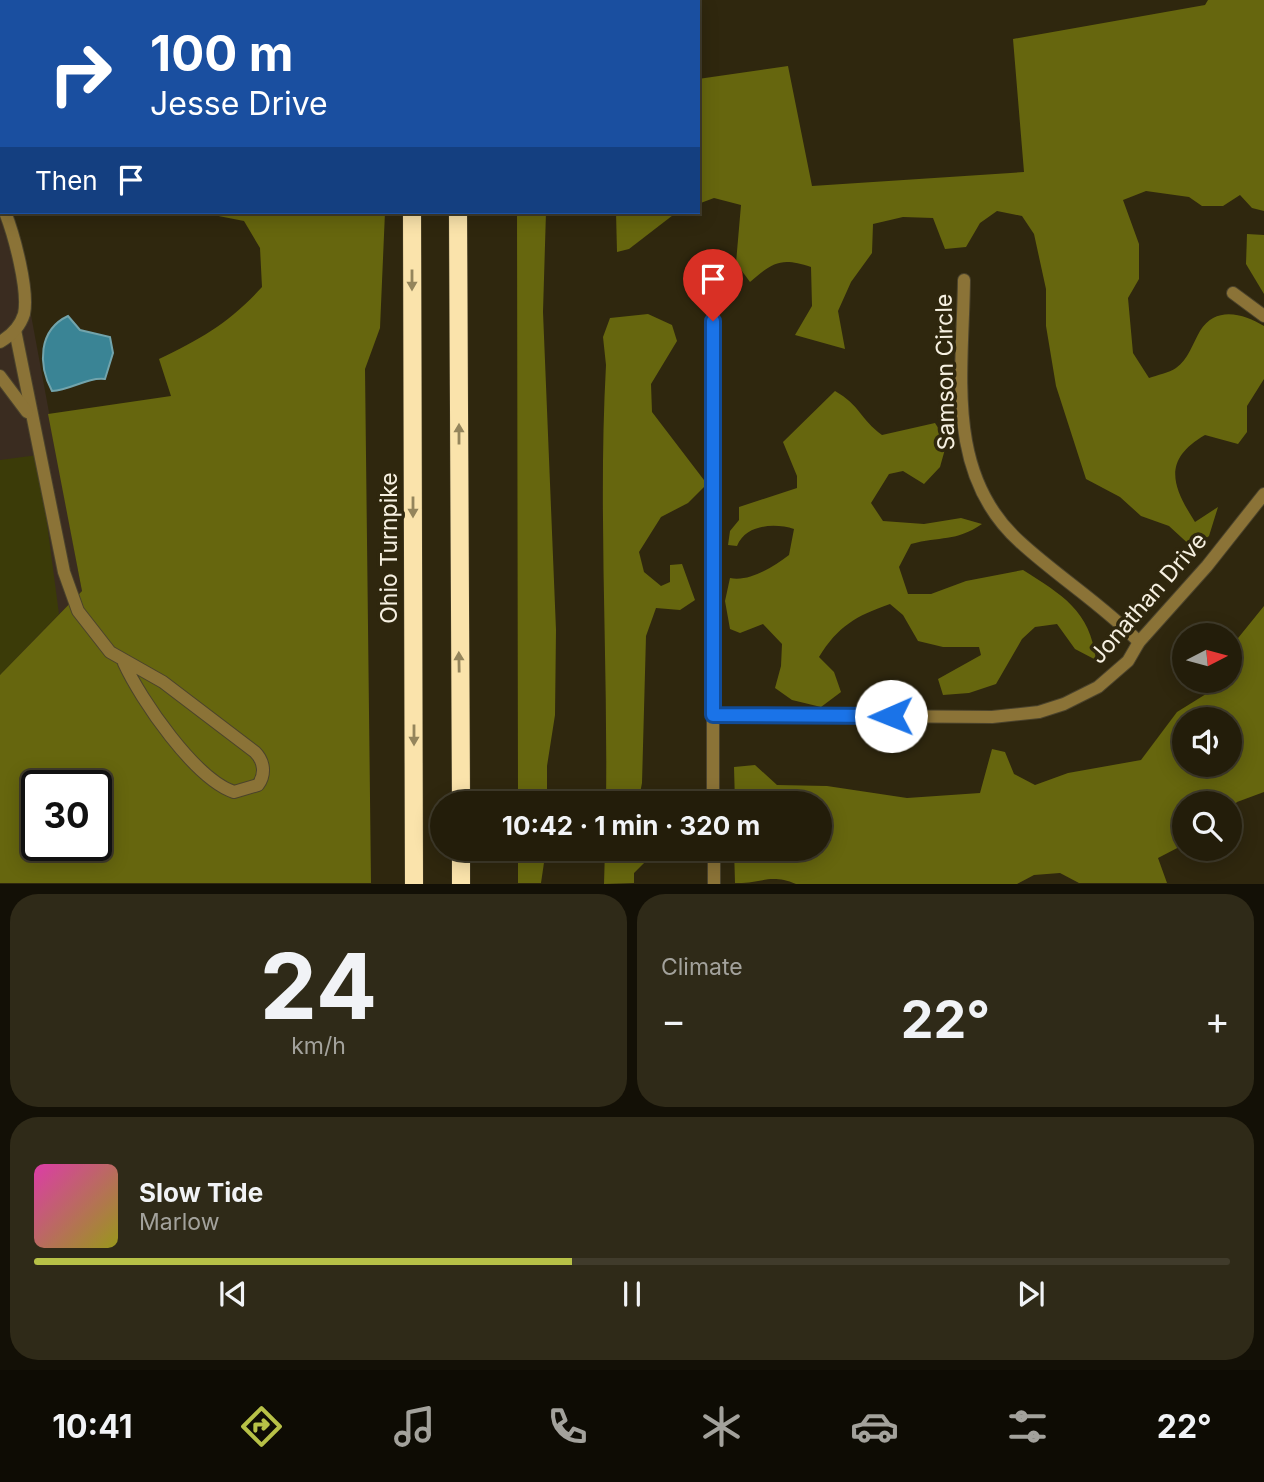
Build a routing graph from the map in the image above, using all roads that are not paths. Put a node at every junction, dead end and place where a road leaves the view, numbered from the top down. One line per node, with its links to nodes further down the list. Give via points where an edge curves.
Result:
1 (5, 214): 8 (street, via 25,300)
2 (412, 214): 20 (highway, Ohio Turnpike, one-way to 20)
3 (458, 214): 16 (highway, one-way to 3)
4 (964, 280): 13 (street, Samson Circle, via 963,424 975,481 988,507 1018,541)
5 (1233, 293): 6 (street)
6 (1264, 316)
7 (713, 321): 15 (street)
8 (15, 330): 9 (street); 11 (street)
9 (0, 342)
10 (0, 376): 11 (street)
11 (32, 419): 14 (street, via 69,593 91,631)
12 (1264, 494): 13 (street, Jonathan Drive)
13 (1139, 642): 15 (street, Jonathan Drive, via 1128,661 1098,687 1040,712 992,716)
14 (124, 663): 14 (street, via 163,682 255,752 263,772 258,785 234,792 211,779 177,741)
15 (713, 715): 17 (street)
16 (461, 791)
17 (713, 791)
18 (461, 861): 21 (highway)
19 (714, 861): 22 (street)
20 (414, 884)
21 (461, 884)
22 (714, 884)

